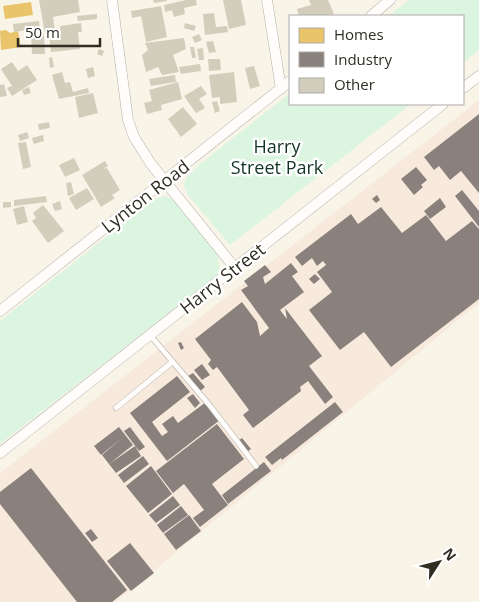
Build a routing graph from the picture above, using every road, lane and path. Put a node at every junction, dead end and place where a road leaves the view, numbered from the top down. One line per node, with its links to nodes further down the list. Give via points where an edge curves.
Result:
1 (112, 0): 10 (street, via 130,129)
2 (267, 0): 8 (street)
3 (390, 0): 4 (street)
4 (372, 15)
5 (479, 76): 7 (street)
6 (289, 82): 8 (street, Lynton Road)
7 (464, 87)
8 (281, 88): 10 (street, Lynton Road)
9 (442, 105): 11 (street, Harry Street)
10 (165, 181): 11 (street); 12 (street, Lynton Road)
11 (235, 268): 13 (street, Harry Street)
12 (1, 307)
13 (149, 334): 14 (lane); 16 (street, Harry Street)
14 (172, 363): 15 (lane); 17 (lane)
15 (116, 408)
16 (0, 453)
17 (256, 466)

